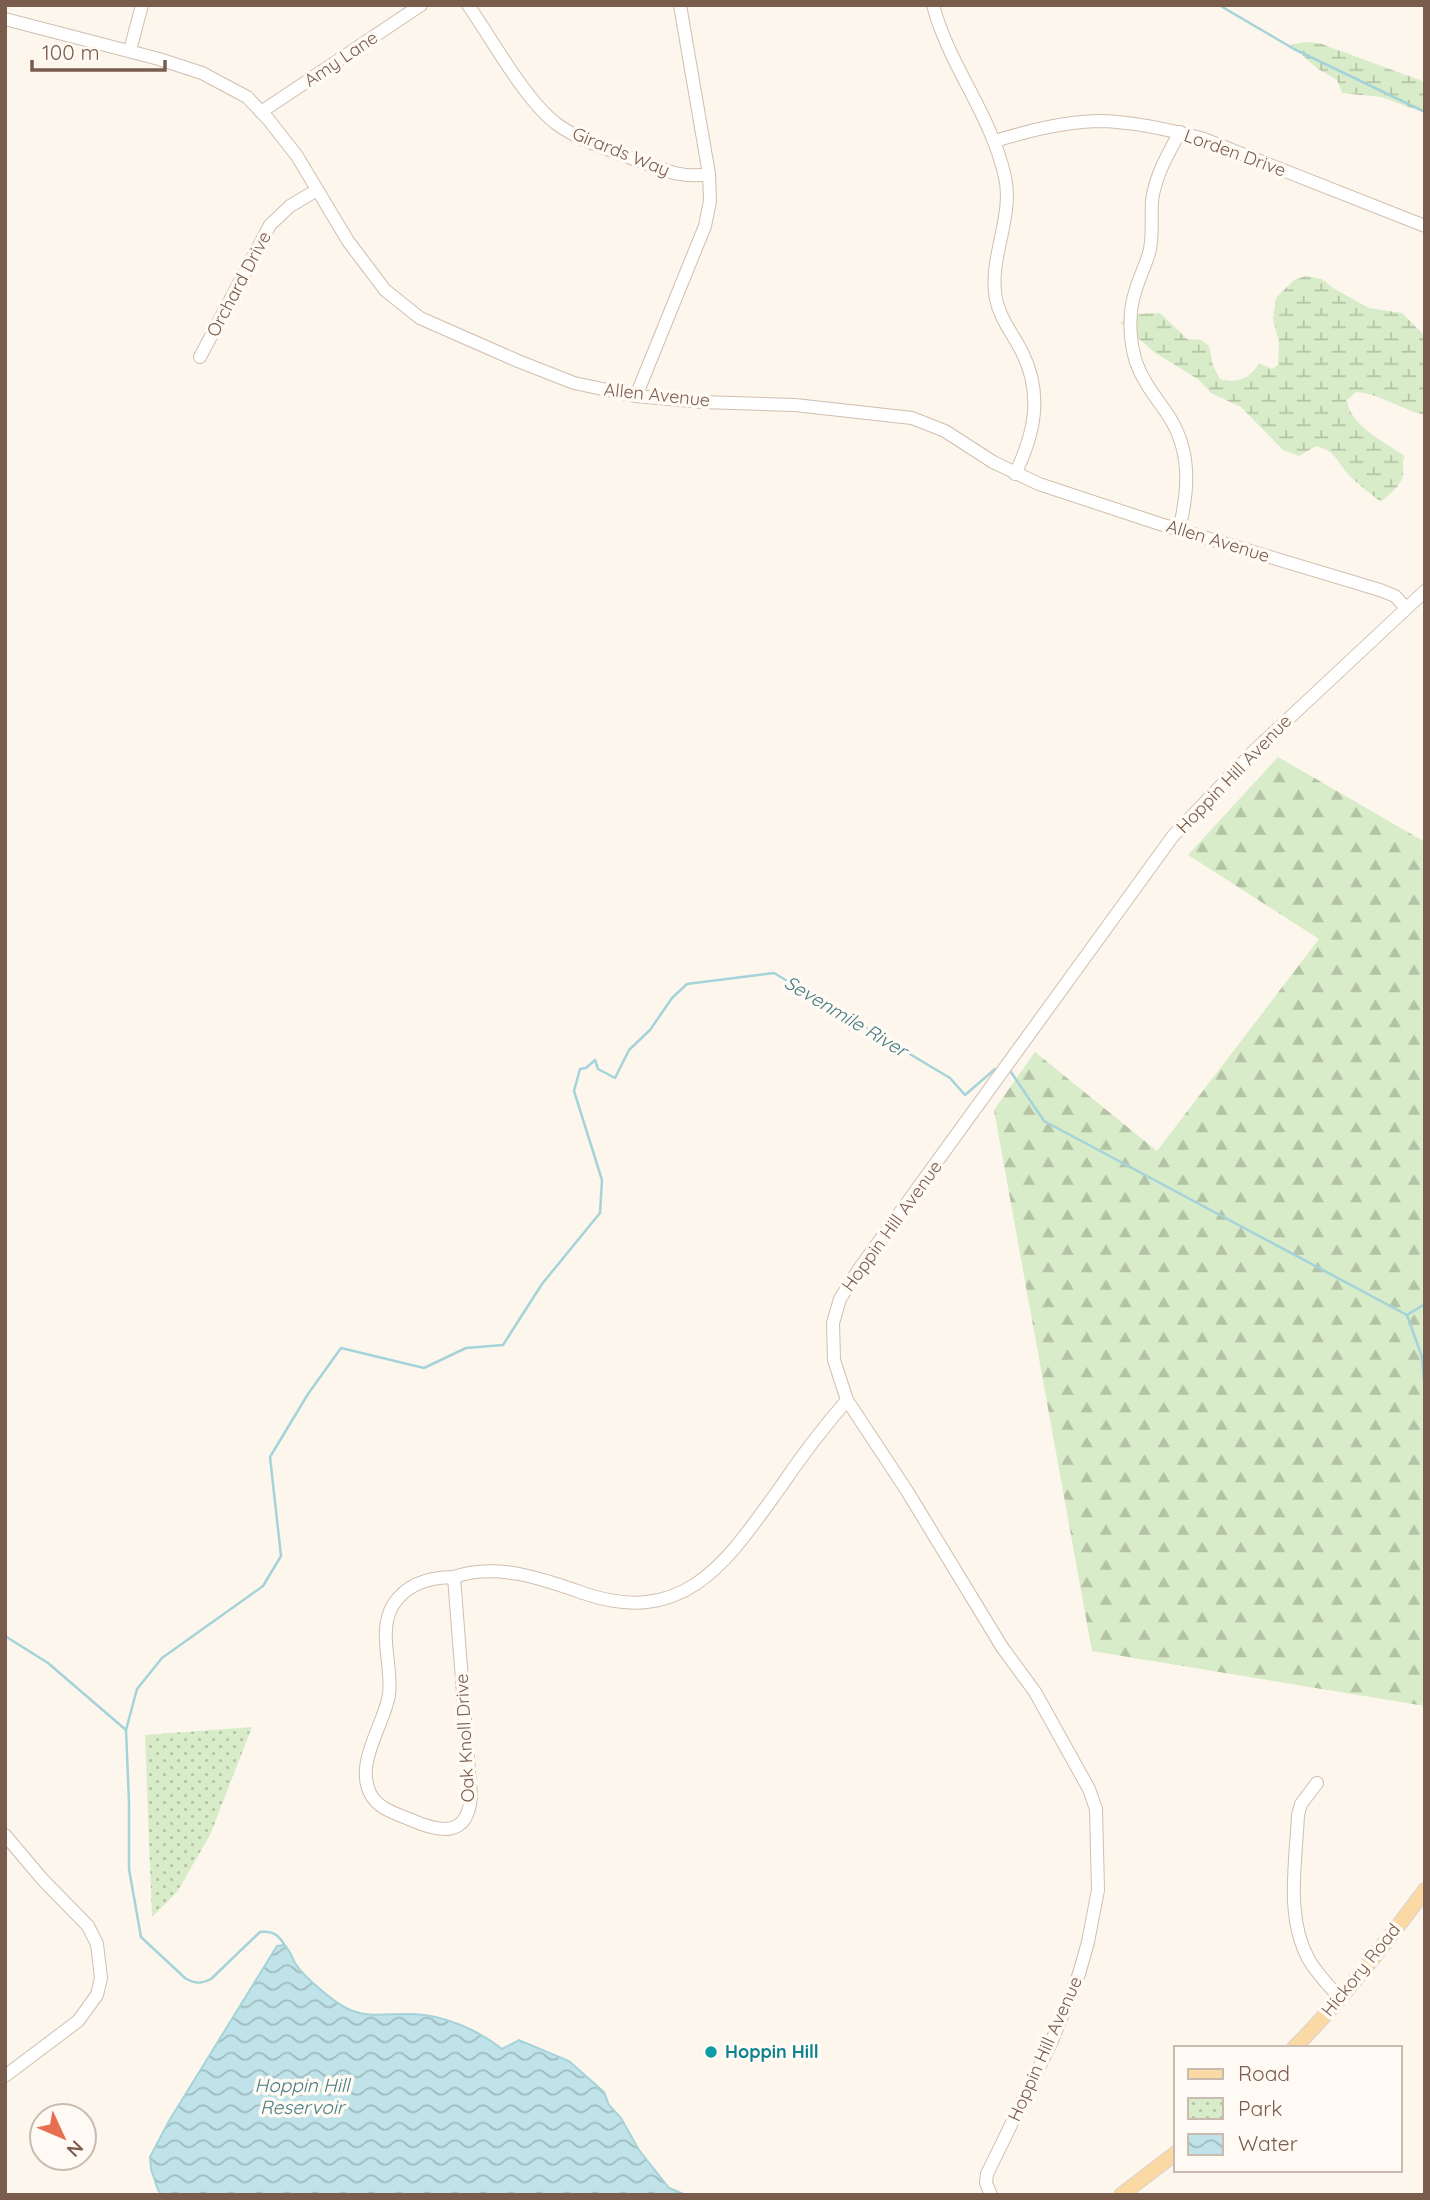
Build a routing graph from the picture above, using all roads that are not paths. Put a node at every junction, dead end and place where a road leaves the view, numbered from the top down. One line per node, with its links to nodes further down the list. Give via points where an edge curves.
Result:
1 (142, 5): 7 (street)
2 (421, 5): 8 (street, Amy Lane)
3 (468, 5): 11 (street, Girards Way, via 535,103 559,125 665,170 687,176)
4 (680, 5): 11 (street)
5 (933, 5): 10 (street, via 943,36)
6 (5, 19): 7 (street, Allen Avenue)
7 (130, 50): 8 (street, Allen Avenue, via 222,82)
8 (261, 112): 12 (street, Allen Avenue, via 297,156)
9 (1180, 132): 10 (street, Lorden Drive, via 1097,121 1042,128); 13 (street, Lorden Drive); 17 (street, via 1154,189 1150,249 1135,292 1130,327 1142,377 1173,424 1184,451 1187,494)
10 (995, 141): 16 (street, via 1006,181 996,298 1033,378 1035,415 1028,447)
11 (709, 174): 15 (street, via 705,226)
12 (317, 190): 14 (street, Orchard Drive, via 270,225); 15 (street, Allen Avenue, via 377,281 406,309 574,383)
13 (1425, 226)
14 (200, 357)
15 (636, 396): 16 (street, Allen Avenue, via 795,405 912,418 945,431)
16 (1015, 474): 17 (street, Allen Avenue)
17 (1179, 530): 19 (street, Allen Avenue, via 1380,590 1395,596)
18 (1425, 591): 19 (street, Hoppin Hill Avenue)
19 (1406, 608): 20 (street, Hoppin Hill Avenue, via 1240,765 1173,836 853,1279 835,1311 832,1336)
20 (847, 1401): 21 (street, Oak Knoll Drive, via 732,1553 690,1589 647,1604 591,1596 516,1574); 29 (street, Hoppin Hill Avenue, via 1035,1692 1096,1810 1098,1890 1088,1942 1066,2008 987,2174)
21 (454, 1577): 21 (street, Oak Knoll Drive, via 471,1796 466,1818 452,1829 440,1831 380,1806 371,1796 366,1776 388,1695 389,1613 408,1589 426,1580)
22 (1317, 1783): 25 (street, via 1298,1815 1296,1923 1308,1959)
23 (5, 1835): 27 (street, via 88,1926 97,1944 101,1978 97,1995 78,2021)
24 (1425, 1889): 25 (main road, Hickory Road)
25 (1340, 1998): 26 (main road, Hickory Road)
26 (1296, 2046)
27 (5, 2076)
28 (1174, 2155): 30 (main road)
29 (991, 2195)
30 (1121, 2195)

